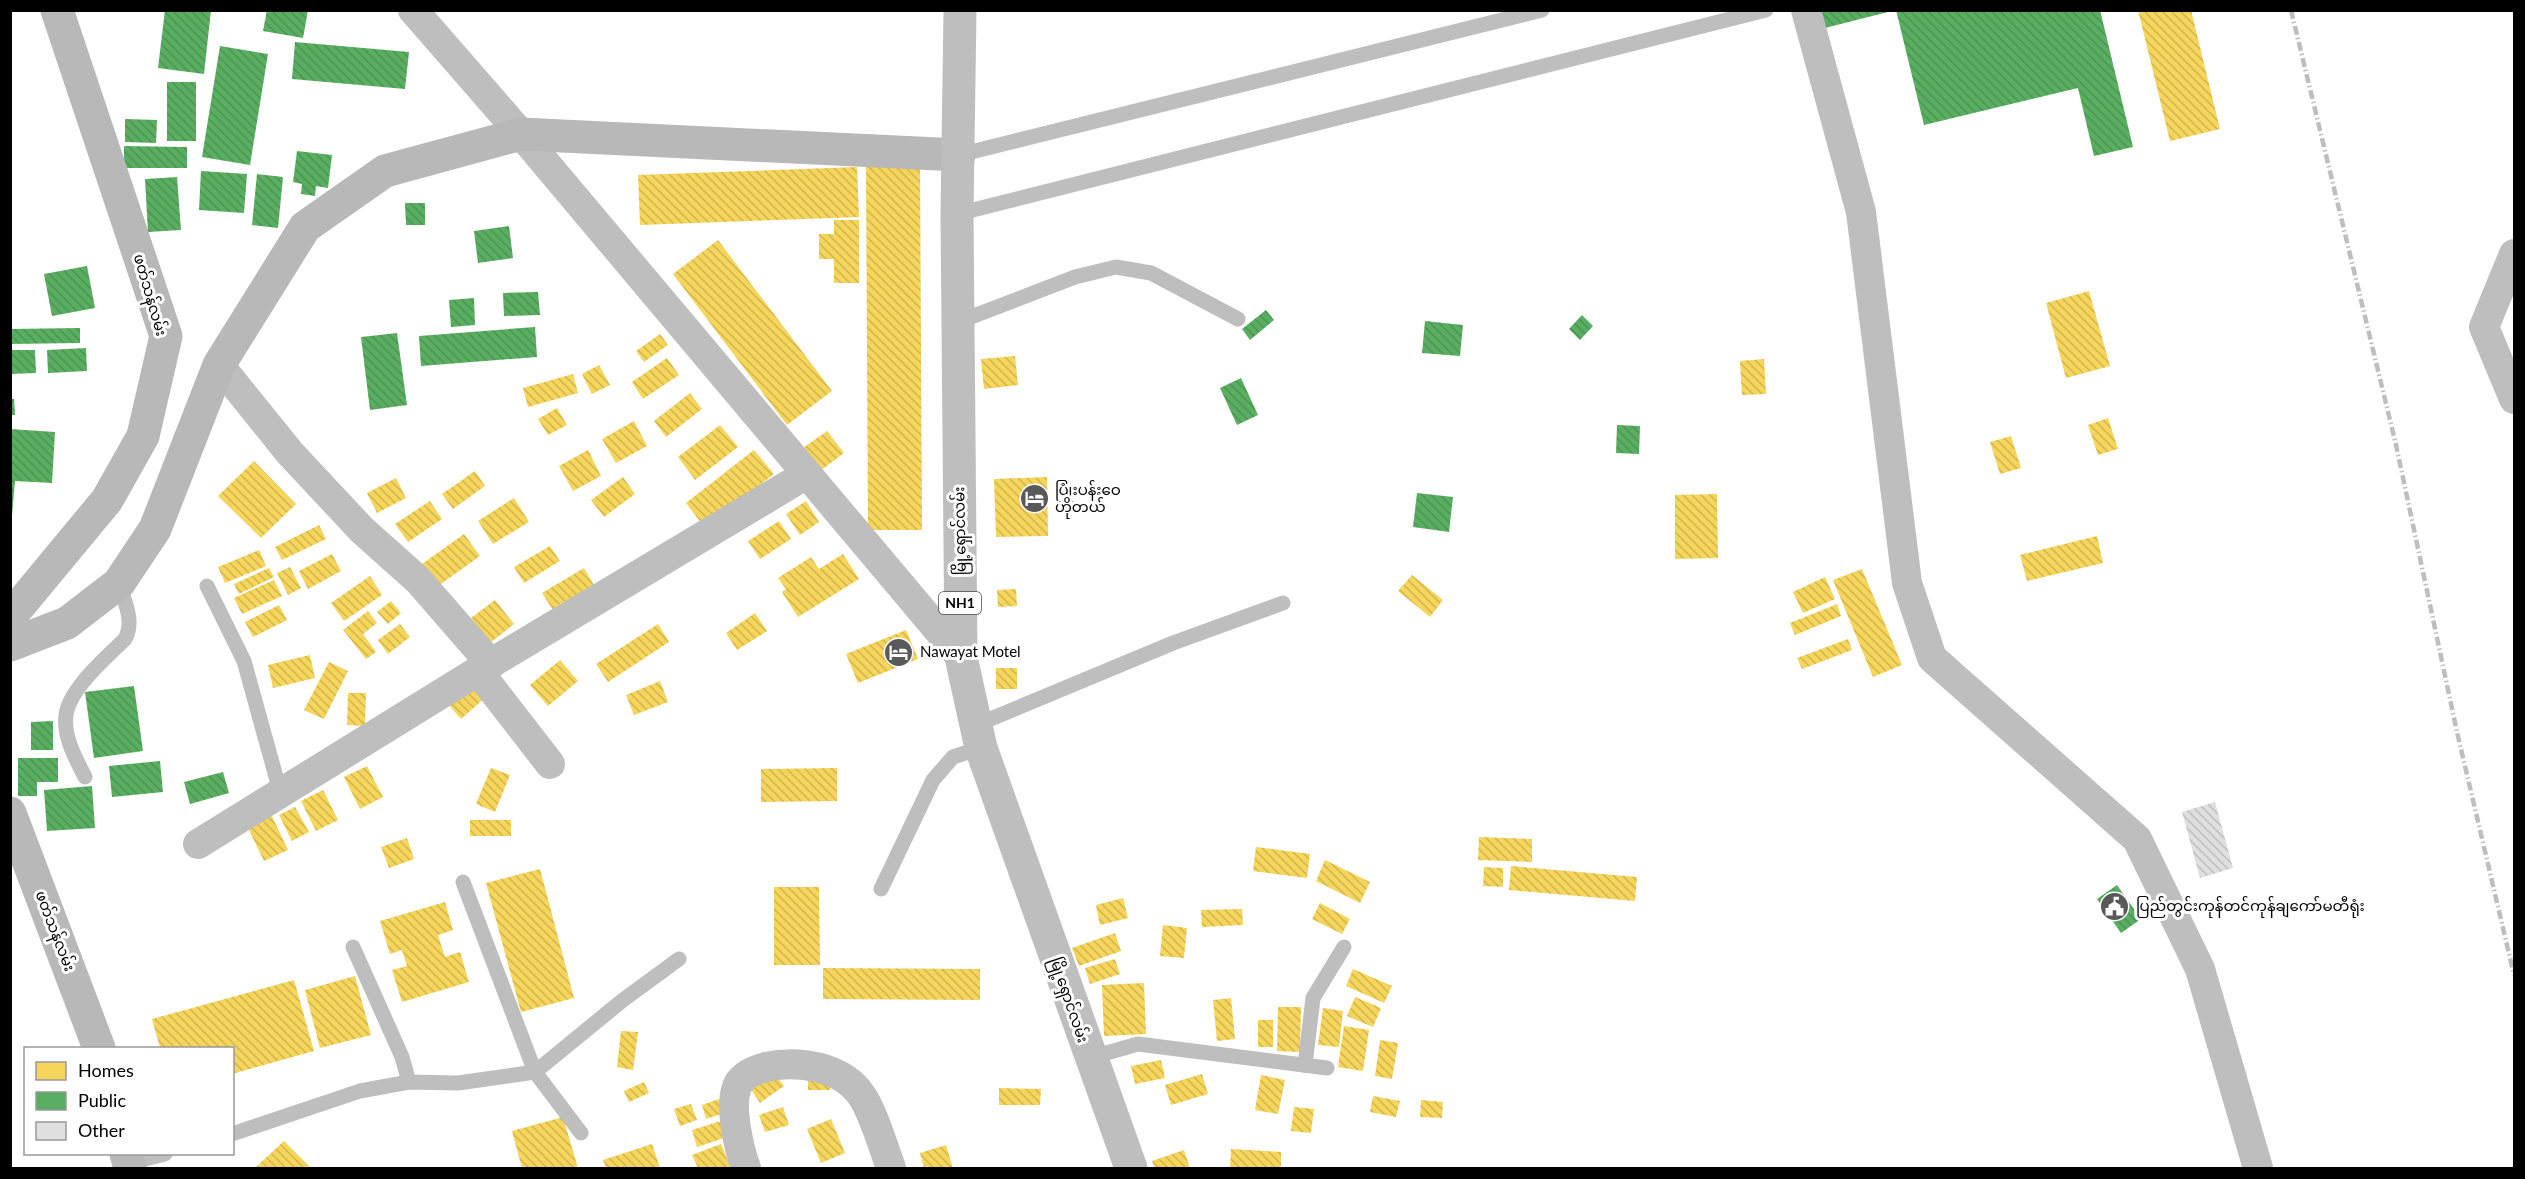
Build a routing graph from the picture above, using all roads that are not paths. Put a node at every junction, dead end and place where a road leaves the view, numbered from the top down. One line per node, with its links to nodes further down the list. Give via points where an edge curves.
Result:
1 (57, 10): 19 (main road, ဖတ်သန်လမ်း, via 166,336 143,436 107,500)
2 (413, 10): 7 (street)
3 (960, 10): 8 (highway, မြို့ရှောင်လမ်း / NH1)
4 (1542, 10): 8 (lane)
5 (1766, 10): 9 (lane)
6 (1806, 10): 47 (street, via 1860,212 1907,583 1932,658 2137,839 2200,969)
7 (521, 134): 8 (main road); 13 (main road, via 385,171 305,227); 15 (street)
8 (958, 154): 9 (highway, မြို့ရှောင်လမ်း / NH1)
9 (957, 214): 12 (highway, မြို့ရှောင်လမ်း / NH1)
10 (2514, 254): 14 (street, via 2484,327)
11 (1238, 319): 12 (lane, via 1151,273 1116,267 1075,277)
12 (958, 322): 21 (highway, မြို့ရှောင်လမ်း / NH1)
13 (219, 365): 16 (main road, via 155,529); 22 (street, via 290,453 362,530 418,580)
14 (2514, 399)
15 (807, 474): 21 (street); 22 (street)
16 (119, 583): 20 (main road, via 67,623); 25 (lane, via 130,630 81,686 66,716 71,750)
17 (207, 586): 26 (lane, via 244,661)
18 (1283, 603): 23 (lane, via 1173,644)
19 (10, 617)
20 (10, 645)
21 (961, 657): 23 (highway, မြို့ရှောင်လမ်း / NH1)
22 (484, 667): 24 (street); 26 (street)
23 (978, 736): 30 (lane, via 933,780); 35 (highway, မြို့ရှောင်လမ်း / NH1)
24 (550, 764)
25 (85, 777)
26 (281, 795): 28 (street)
27 (10, 813): 34 (main road, ဖတ်သန်လမ်း)
28 (198, 844)
29 (463, 882): 38 (lane)
30 (881, 889)
31 (353, 947): 39 (lane, via 402,1057)
32 (1344, 947): 36 (lane, via 1313,998)
33 (679, 959): 38 (lane)
34 (99, 1047)
35 (1089, 1058): 36 (lane, via 1138,1044); 46 (highway, မြို့ရှောင်လမ်း / NH1)
36 (1305, 1065): 37 (lane)
37 (1327, 1068)
38 (535, 1072): 39 (lane, via 458,1083); 41 (lane)
39 (409, 1082): 40 (lane, via 360,1091)
40 (234, 1133)
41 (581, 1133)
42 (160, 1155): 43 (lane)
43 (129, 1162)
44 (746, 1168): 45 (street, via 735,1115 737,1086 757,1070 784,1063 810,1065 836,1073 850,1083 863,1096)
45 (891, 1168)
46 (1131, 1168)
47 (2258, 1168)

